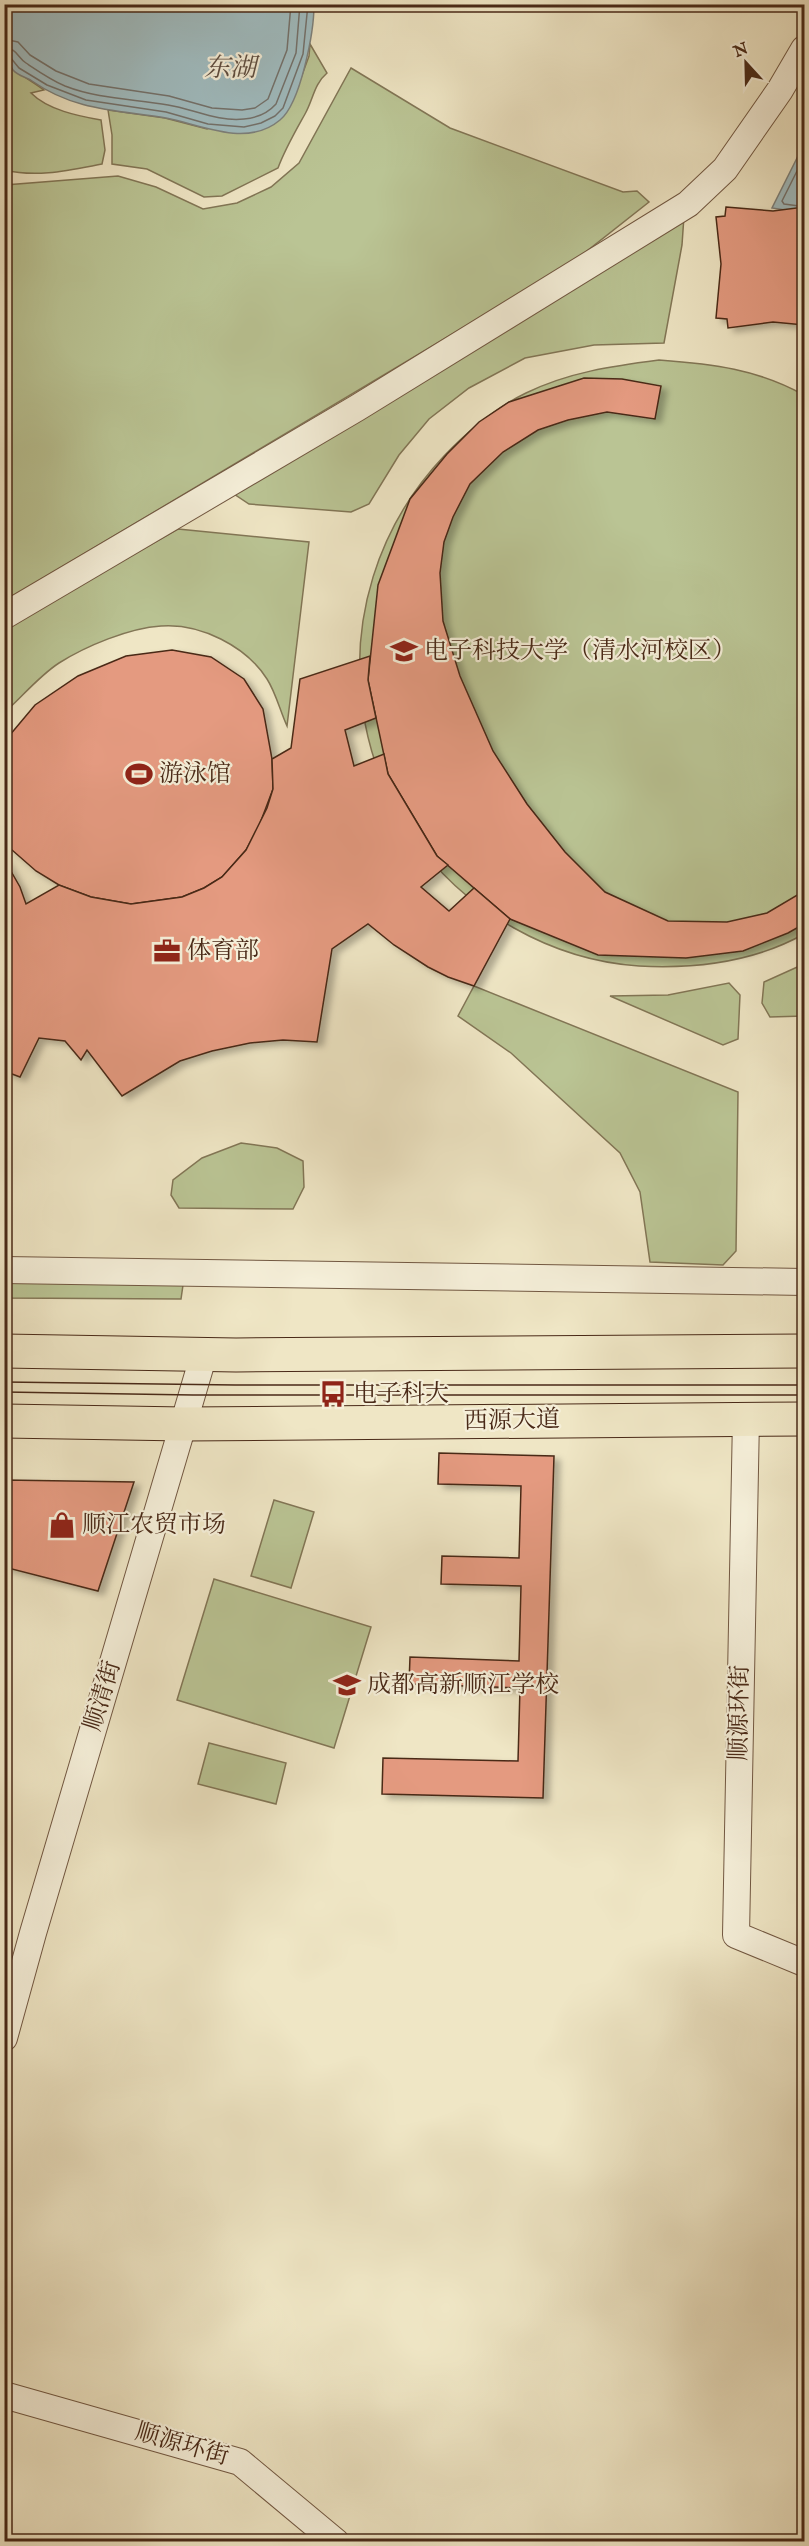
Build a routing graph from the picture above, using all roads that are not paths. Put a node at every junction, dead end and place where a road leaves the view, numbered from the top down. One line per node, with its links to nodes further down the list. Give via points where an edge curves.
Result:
1 (804, 49): 2 (street, via 725,169 688,204 357,408)
2 (4, 616)
3 (4, 1270): 4 (street)
4 (804, 1282)
5 (4, 1351): 7 (main road)
6 (804, 1351): 7 (main road)
7 (204, 1354): 11 (street, 顺清街)
8 (746, 1418): 9 (main road, 西源大道); 11 (main road, 西源大道); 12 (street, 顺源环街, via 736,1935)
9 (804, 1419)
10 (4, 1421): 11 (main road, 西源大道)
11 (184, 1424): 13 (street, 顺清街)
12 (804, 1963)
13 (4, 2038)
14 (4, 2395): 15 (street, 顺源环街, via 240,2462)
15 (336, 2541)

